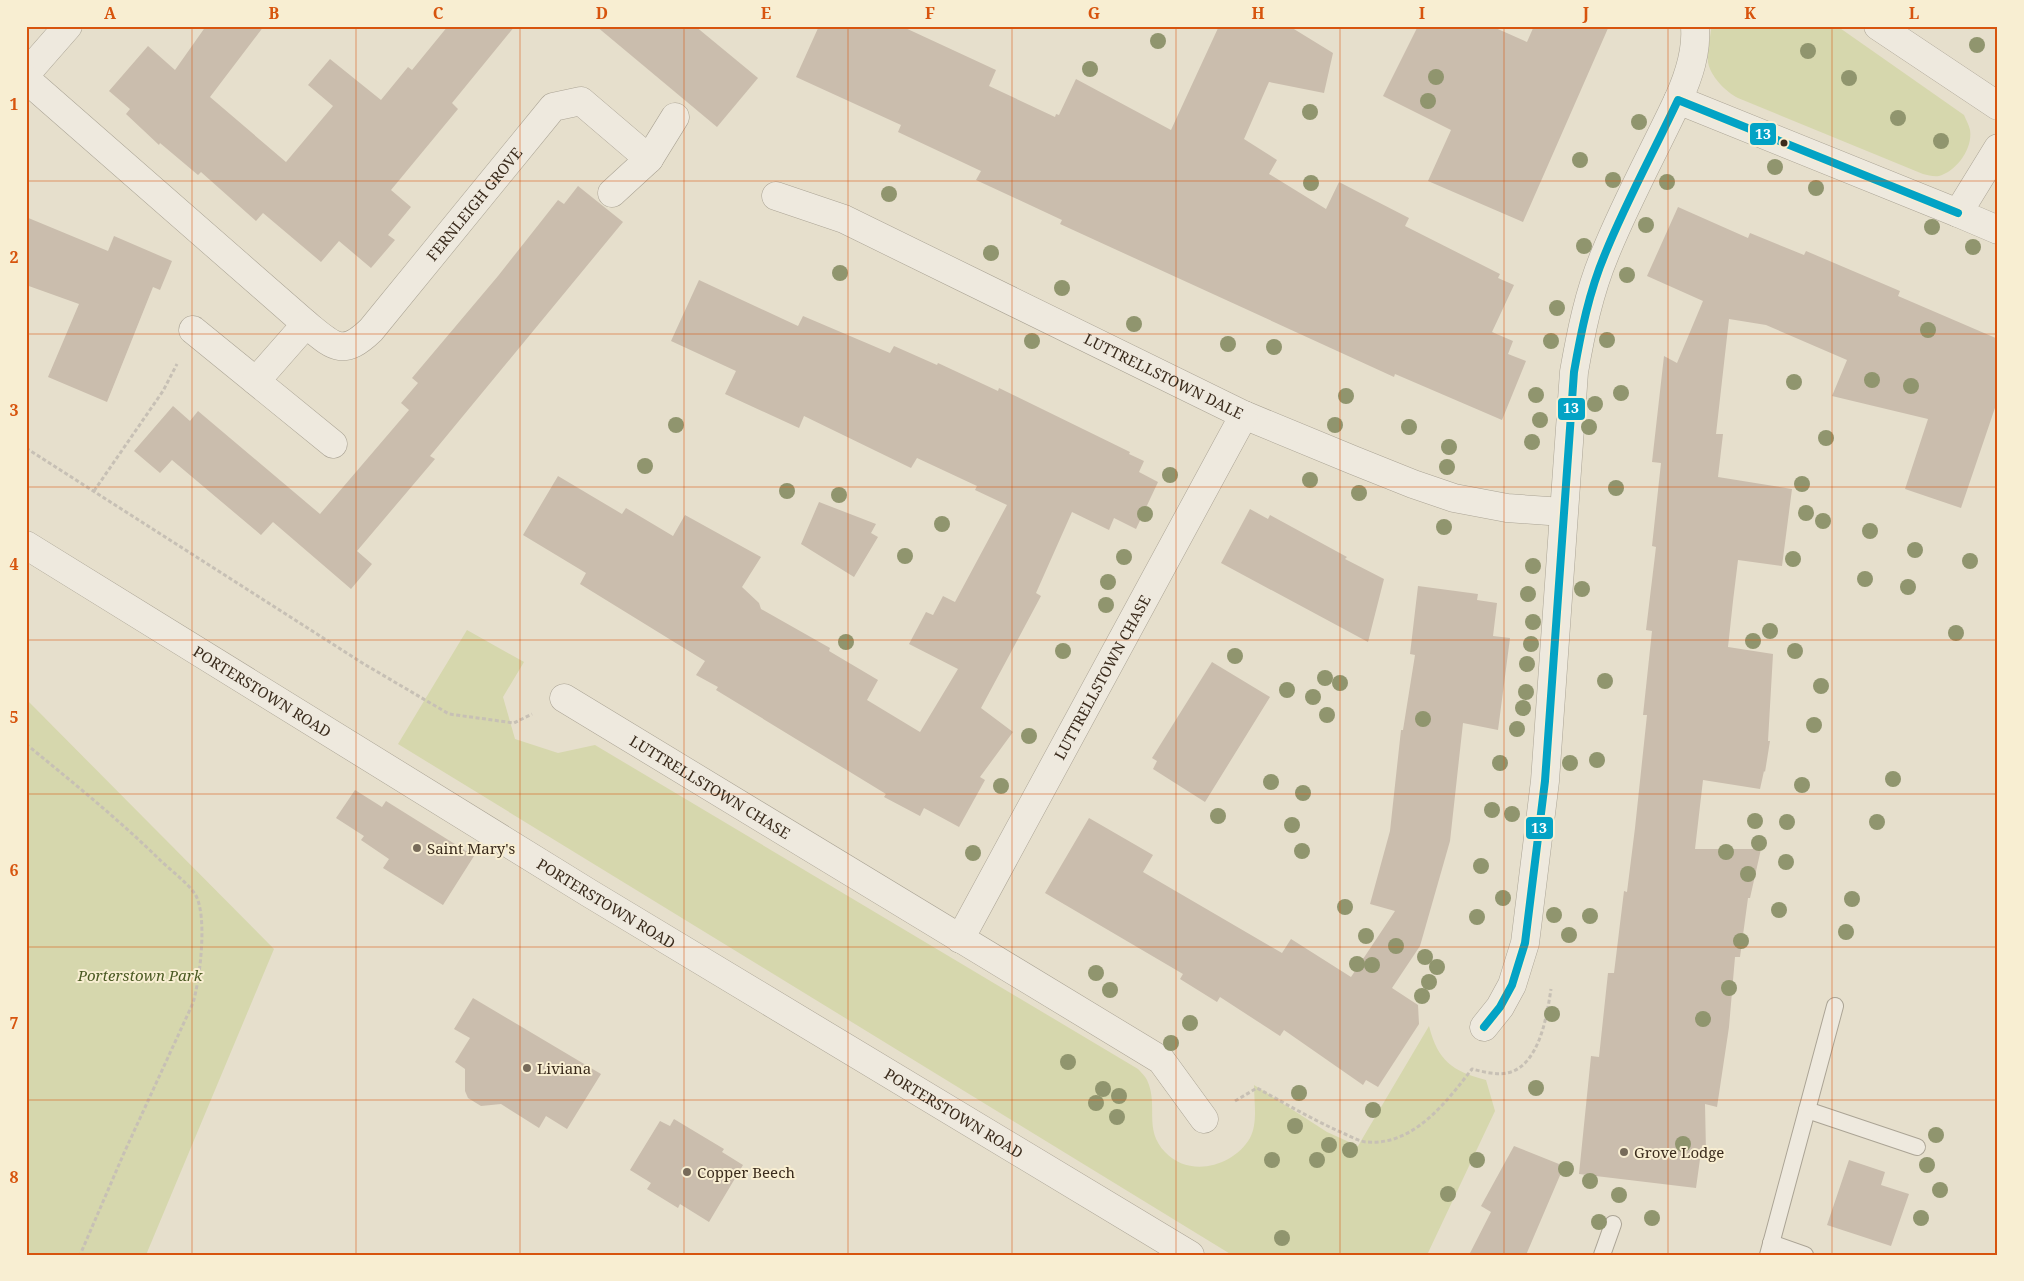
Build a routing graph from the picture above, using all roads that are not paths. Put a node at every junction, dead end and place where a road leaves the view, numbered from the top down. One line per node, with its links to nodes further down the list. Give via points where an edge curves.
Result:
1 (68, 26): 4 (street)
2 (1695, 26): 6 (street, via 1696,44 1688,79)
3 (1878, 26): 7 (street)
4 (26, 74)
5 (26, 79): 15 (street, FERNLEIGH GROVE)
6 (1678, 100): 13 (street); 20 (street, via 1605,254 1592,292 1574,372)
7 (1998, 106)
8 (675, 117): 10 (street)
9 (1998, 148): 13 (street)
10 (649, 159): 11 (street); 15 (street, FERNLEIGH GROVE, via 581,101 553,107 358,342 346,347 332,344)
11 (612, 193)
12 (776, 196): 18 (street, LUTTRELLSTOWN DALE, via 844,219)
13 (1958, 213): 14 (street)
14 (1998, 230)
15 (306, 324): 17 (street)
16 (193, 330): 17 (street)
17 (256, 381): 19 (street)
18 (1244, 416): 20 (street, LUTTRELLSTOWN DALE, via 1454,498 1507,508); 23 (street, LUTTRELLSTOWN CHASE)
19 (333, 444)
20 (1563, 512): 25 (street, via 1544,790 1525,944 1512,985)
21 (26, 545): 31 (street, PORTERSTOWN ROAD, via 589,893)
22 (564, 698): 23 (street, LUTTRELLSTOWN CHASE)
23 (960, 939): 27 (street, LUTTRELLSTOWN CHASE, via 1161,1060)
24 (1835, 1006): 26 (lane)
25 (1484, 1027)
26 (1807, 1110): 28 (lane); 30 (lane)
27 (1204, 1119)
28 (1917, 1146)
29 (1613, 1224): 32 (lane)
30 (1770, 1249): 33 (lane)
31 (1190, 1255)
32 (1602, 1255)
33 (1805, 1255)

